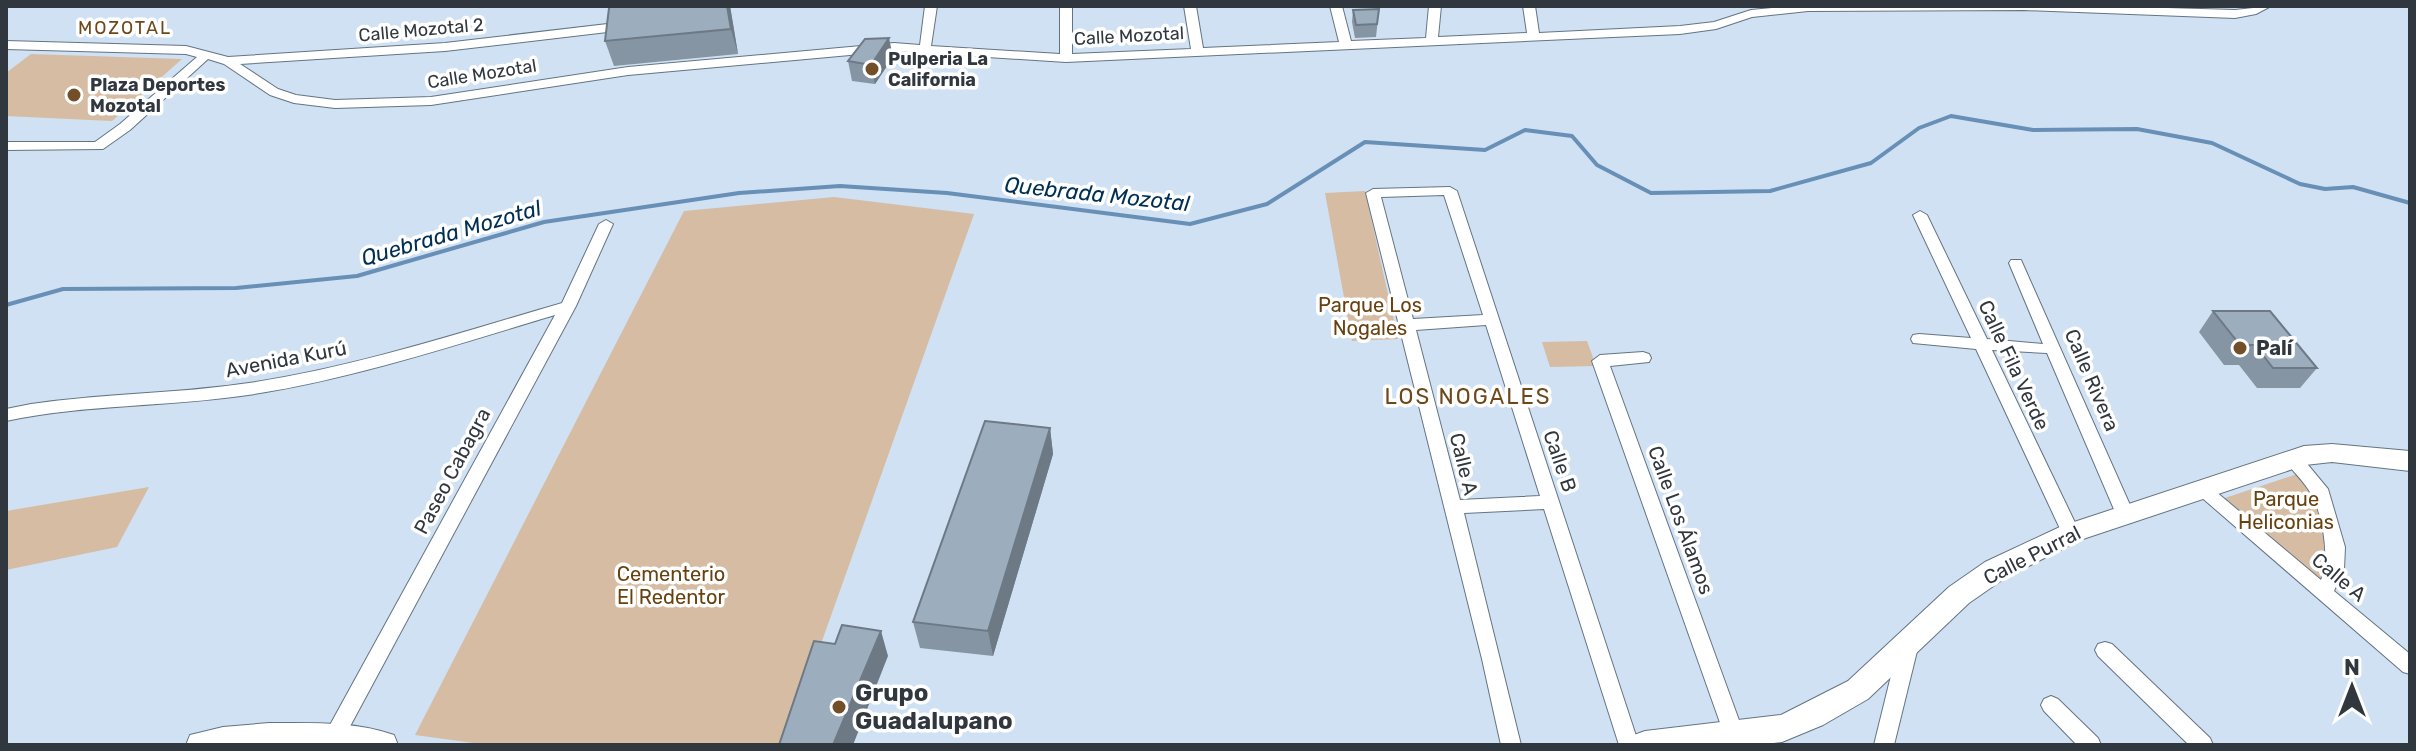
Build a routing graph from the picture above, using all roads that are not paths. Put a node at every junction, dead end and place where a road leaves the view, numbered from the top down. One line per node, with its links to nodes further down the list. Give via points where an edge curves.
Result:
1 (931, 6): 18 (street)
2 (1066, 6): 21 (street)
3 (1190, 6): 19 (street)
4 (1336, 6): 16 (street)
5 (1435, 6): 15 (street)
6 (1529, 6): 14 (street)
7 (2024, 6): 10 (street, Calle Mozotal); 11 (street, Calle Mozotal)
8 (2200, 6): 12 (street)
9 (2265, 6): 12 (street, Calle Mozotal, via 2252,12)
10 (2123, 8): 12 (street, Calle Mozotal)
11 (1750, 10): 14 (street, Calle Mozotal, via 1716,25 1680,30)
12 (2212, 13)
13 (616, 27): 22 (street, Calle Mozotal 2, via 445,47)
14 (1534, 37): 15 (street, Calle Mozotal)
15 (1432, 40): 16 (street, Calle Mozotal)
16 (1346, 44): 19 (street, Calle Mozotal)
17 (9, 48): 20 (street, Calle Mozotal)
18 (925, 49): 21 (street, Calle Mozotal); 22 (street, Calle Mozotal, via 859,49 691,64 431,101 335,104 274,92)
19 (1197, 51): 21 (street, Calle Mozotal)
20 (207, 54): 22 (street, Calle Mozotal); 23 (street, via 98,146)
21 (1066, 58)
22 (228, 61)
23 (6, 146)
24 (1373, 193): 29 (street, Calle B, via 1450,191); 30 (street, Calle A)
25 (1920, 215): 32 (street, Calle Fila Verde)
26 (606, 224): 28 (street, Paseo Cabagra)
27 (2016, 263): 41 (street, Calle Rivera)
28 (568, 306): 35 (street, Avenida Kurú, via 318,376 205,396 63,404); 49 (street, Paseo Cabagra)
29 (1490, 320): 30 (street); 39 (street, Calle B)
30 (1405, 325): 40 (street, Calle A)
31 (1919, 339): 32 (street)
32 (1983, 344): 33 (street); 42 (street, Calle Fila Verde)
33 (2042, 349)
34 (1643, 358): 48 (street, Calle Los Álamos, via 1600,361)
35 (6, 415)
36 (2293, 459): 37 (street, Calle Purral, via 2332,453); 38 (street, Calle Purral); 43 (street, via 2319,489 2336,547 2335,569)
37 (2410, 461)
38 (2202, 490): 41 (street, Calle Purral); 43 (street, Calle A)
39 (1551, 502): 40 (street); 53 (street, Calle B)
40 (1452, 507): 52 (street, Calle A)
41 (2125, 514): 42 (street, Calle Purral)
42 (2071, 533): 44 (street, Calle Purral, via 1995,570 1959,595)
43 (2324, 593): 46 (street, Calle A)
44 (1908, 645): 48 (street, Calle Purral, via 1858,690 1812,716 1782,728); 55 (street)
45 (2105, 650): 57 (street)
46 (2410, 666)
47 (2051, 705): 56 (street)
48 (1734, 734): 54 (street, Calle Purral)
49 (331, 741): 50 (street, via 284,737); 51 (street)
50 (201, 745)
51 (383, 745)
52 (1511, 745)
53 (1629, 745)
54 (1645, 745)
55 (1884, 745)
56 (2091, 745)
57 (2203, 745)

